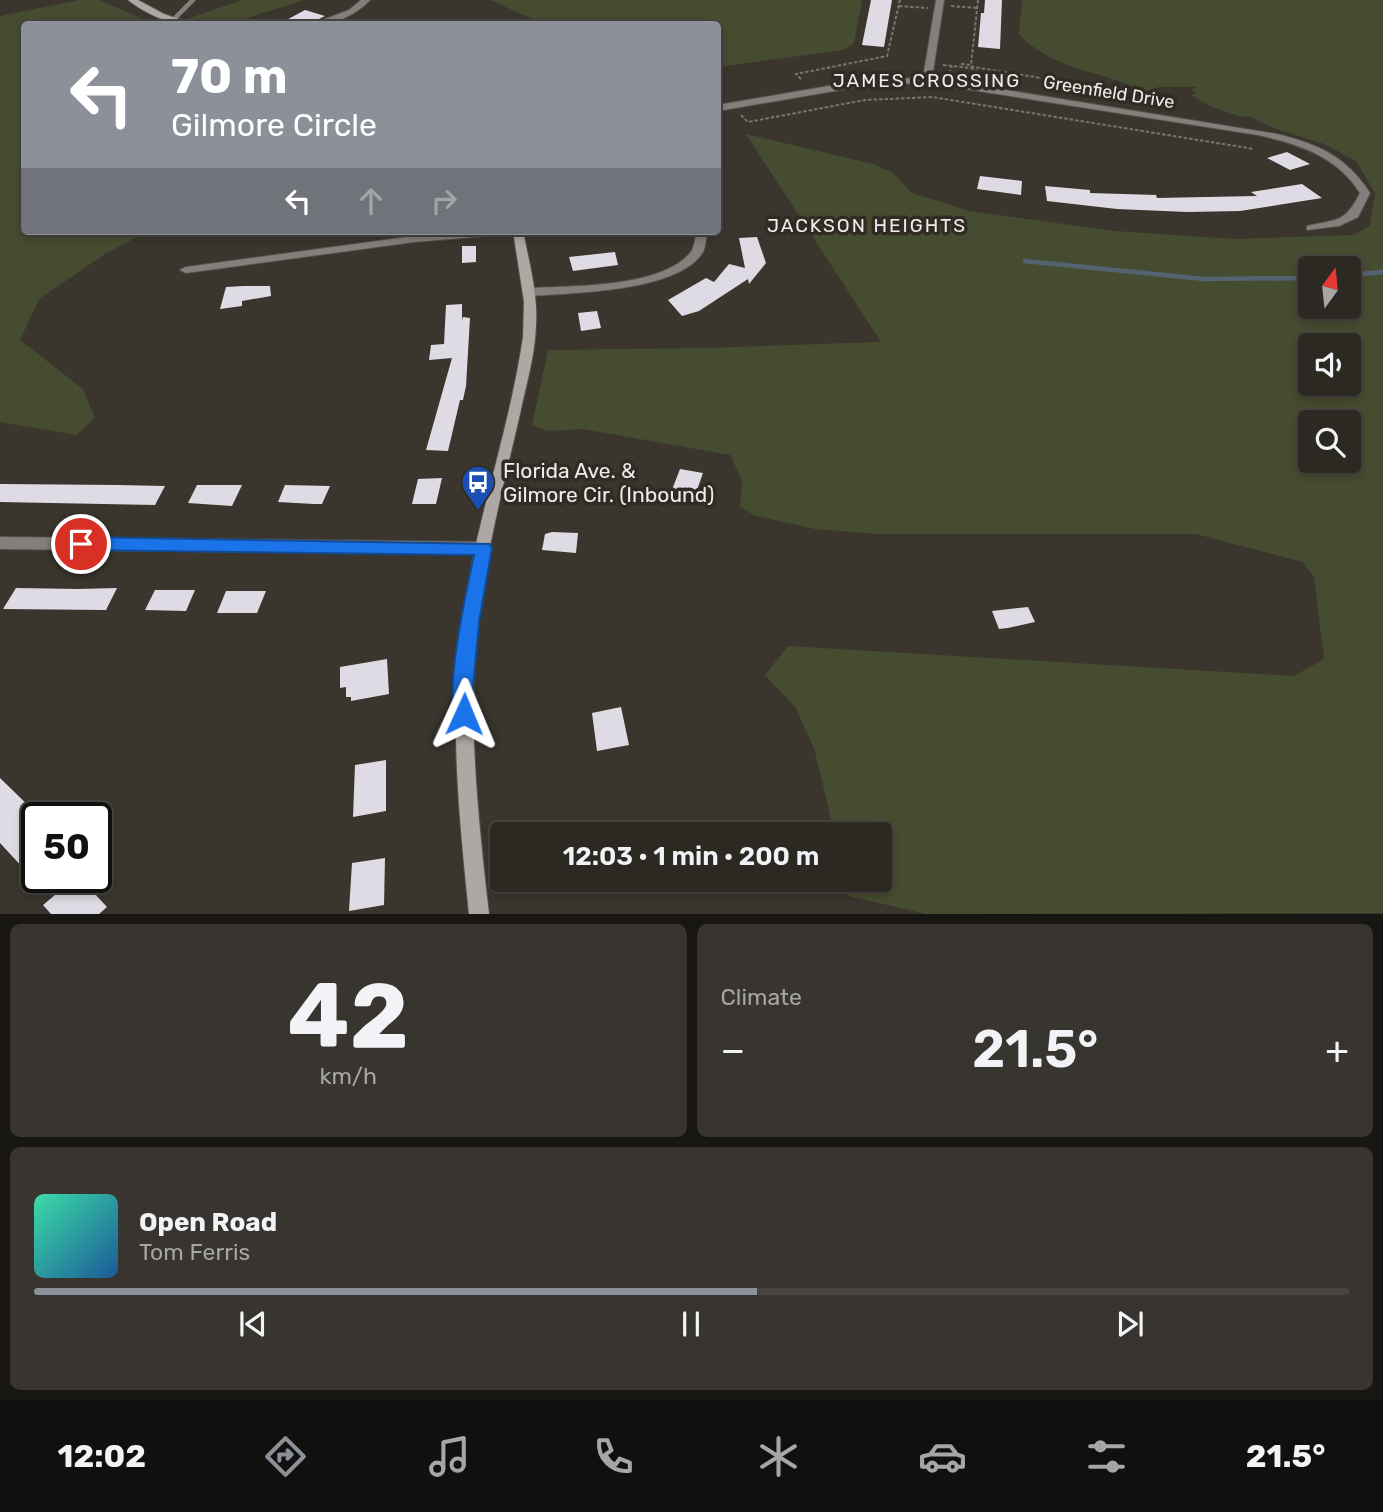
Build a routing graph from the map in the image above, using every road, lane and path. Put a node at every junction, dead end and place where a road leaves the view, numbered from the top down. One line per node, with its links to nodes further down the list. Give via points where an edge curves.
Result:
1 (132, 0): 10 (main road)
2 (193, 0): 10 (lane)
3 (366, 0): 12 (street, via 352,12)
4 (900, 0): 7 (path)
5 (978, 0): 9 (path)
6 (944, 3): 9 (path); 16 (street)
7 (899, 6): 8 (path); 15 (path, via 887,56 796,74)
8 (928, 8)
9 (977, 8): 14 (path)
10 (173, 20): 11 (main road)
11 (177, 21)
12 (325, 21)
13 (961, 64): 14 (path)
14 (973, 67): 17 (path)
15 (801, 79)
16 (927, 80): 18 (street, Greenfield Drive, via 847,85); 21 (street, Greenfield Drive, via 1300,143 1343,165 1364,193 1354,215)
17 (1128, 92)
18 (721, 107)
19 (737, 111): 20 (path, via 748,122 877,98 932,97)
20 (1254, 149)
21 (1311, 228)
22 (462, 235): 25 (street)
23 (519, 235): 26 (main road)
24 (702, 235): 26 (street, via 695,256 660,277)
25 (186, 270)
26 (529, 292): 28 (main road, via 524,364)
27 (0, 543): 28 (street)
28 (484, 548): 29 (main road, via 463,688 464,766)
29 (479, 914)

